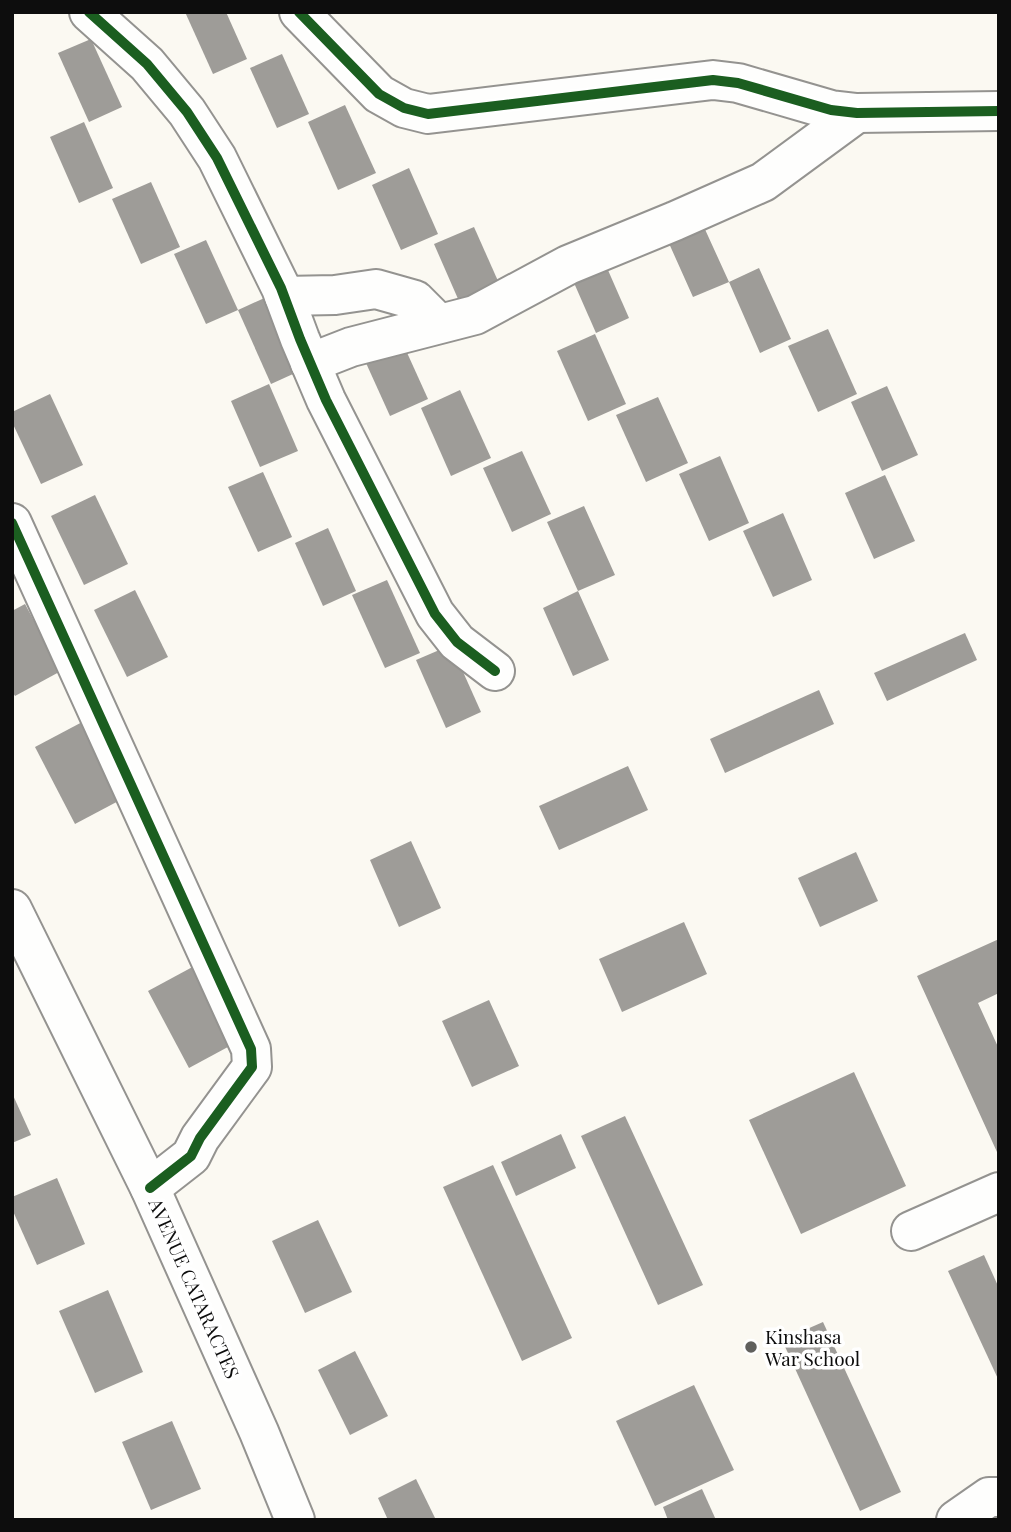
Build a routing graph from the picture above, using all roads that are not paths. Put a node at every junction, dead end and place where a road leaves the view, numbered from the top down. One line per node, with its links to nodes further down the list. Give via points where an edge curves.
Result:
1 (90, 12): 5 (street, via 147,64 187,112 217,158)
2 (299, 12): 4 (street, via 379,94 404,108 428,114 713,80)
3 (999, 111): 4 (street)
4 (857, 113): 6 (street, via 763,181 568,265 475,315)
5 (284, 296): 6 (street, via 376,289 415,300); 7 (street)
6 (438, 323): 7 (street)
7 (310, 363): 9 (street, via 435,614 457,642)
8 (12, 523): 11 (street, via 251,1049 252,1066 191,1156)
9 (495, 671)
10 (12, 909): 11 (street, AVENUE CATARACTES)
11 (150, 1188): 15 (street, AVENUE CATARACTES)
12 (999, 1192): 13 (street)
13 (911, 1231)
14 (999, 1497): 16 (street, via 989,1497)
15 (295, 1520)
16 (956, 1520)

